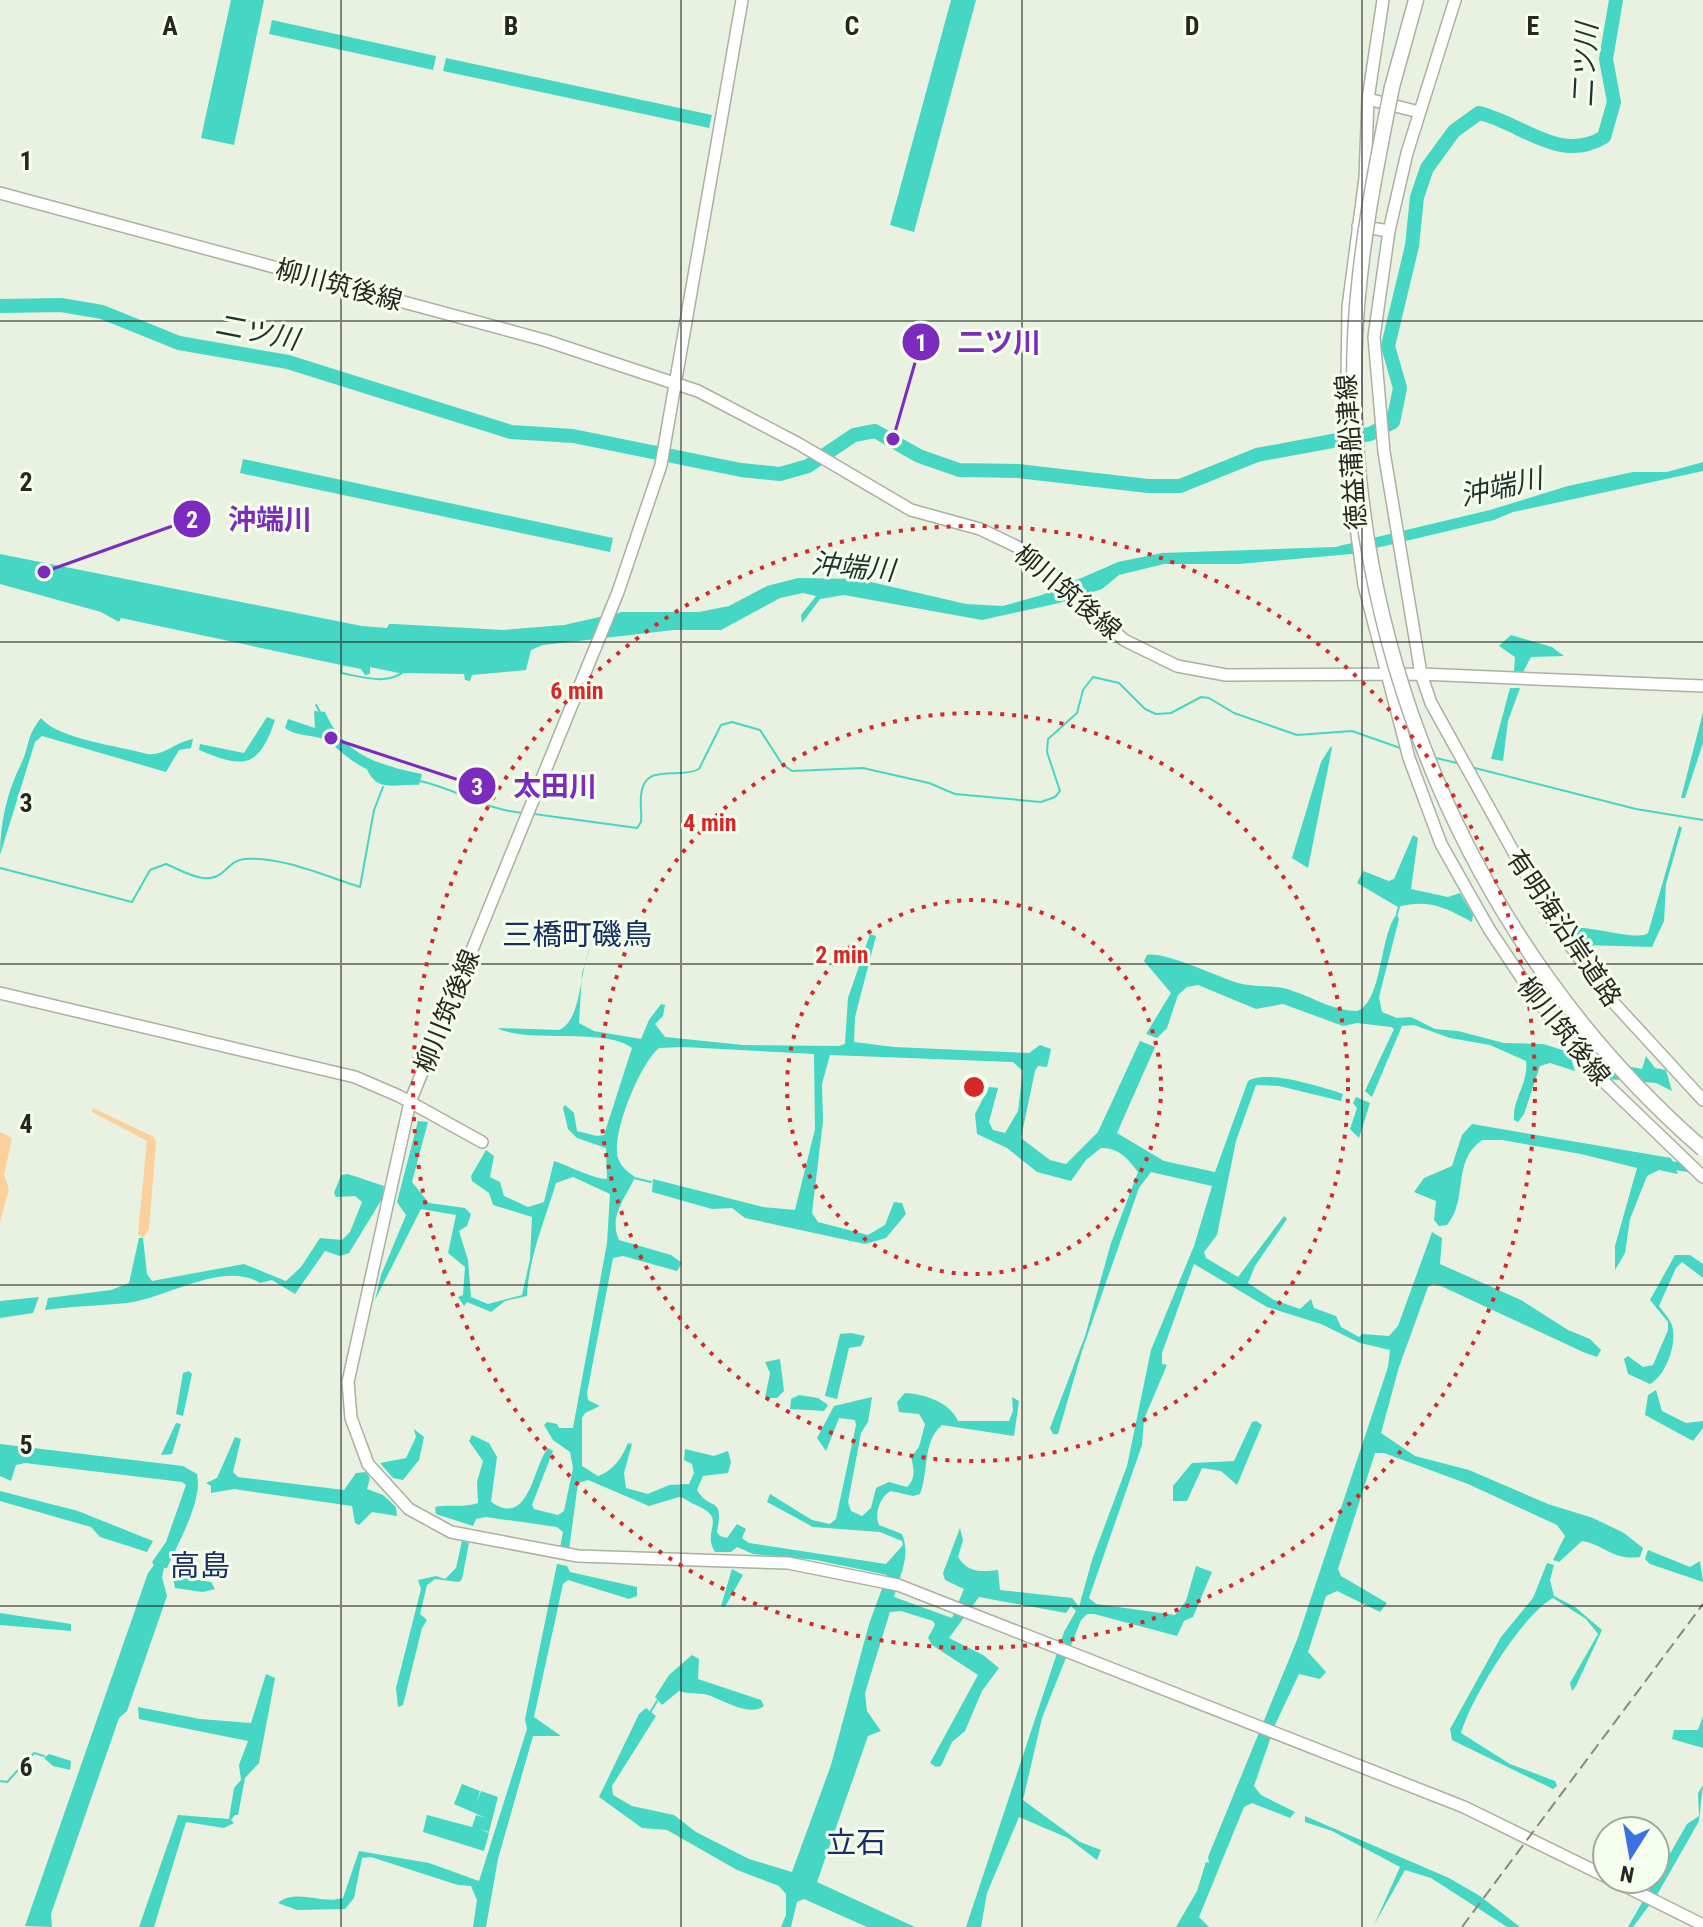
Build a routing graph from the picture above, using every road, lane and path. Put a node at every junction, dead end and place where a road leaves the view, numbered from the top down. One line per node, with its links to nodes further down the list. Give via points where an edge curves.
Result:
1 (742, 0): 13 (main road)
2 (1383, 0): 8 (main road, 徳益蒲船津線)
3 (1410, 0): 6 (highway)
4 (1418, 0): 6 (highway)
5 (1454, 1): 9 (main road, 徳益蒲船津線)
6 (1400, 62): 7 (highway)
7 (1394, 88): 21 (highway, bridge, via 1369,235 1359,386 1370,520 1411,703 1461,826 1531,949 1604,1043); 22 (highway, bridge, via 1363,248 1355,386 1365,521 1407,705 1444,797 1504,913 1574,1015 1629,1078)
8 (1368, 99): 9 (main road); 11 (main road, 徳益蒲船津線)
9 (1419, 112): 12 (main road, 徳益蒲船津線)
10 (0, 193): 13 (main road, 柳川筑後線, via 544,340)
11 (1358, 226): 12 (main road); 15 (main road, 徳益蒲船津線, via 1348,307 1346,455 1362,577)
12 (1389, 231): 14 (main road, 徳益蒲船津線, via 1374,337 1377,390)
13 (675, 386): 15 (main road, 柳川筑後線, via 698,391 799,444 911,510 1004,539 1043,563 1116,634 1158,658 1197,671 1237,675); 19 (main road, 柳川筑後線, via 661,465 614,599)
14 (1421, 674): 15 (main road, 柳川筑後線); 16 (main road, 柳川筑後線); 18 (main road, 有明海沿岸道路, via 1449,739 1548,914 1602,990)
15 (1389, 675): 23 (main road, 柳川筑後線, via 1409,758 1441,844 1489,929 1533,995 1599,1077)
16 (1703, 686)
17 (0, 993): 19 (main road, 柳川筑後線, via 330,1071)
18 (1703, 1100)
19 (410, 1102): 20 (main road); 24 (main road, via 348,1382 351,1418 368,1464 409,1509 451,1532 522,1548 635,1560 788,1563 898,1585 1464,1807)
20 (482, 1142)
21 (1703, 1143)
22 (1703, 1149)
23 (1703, 1177)
24 (1591, 1869)
25 (1643, 1895): 26 (main road)
26 (1703, 1925)

